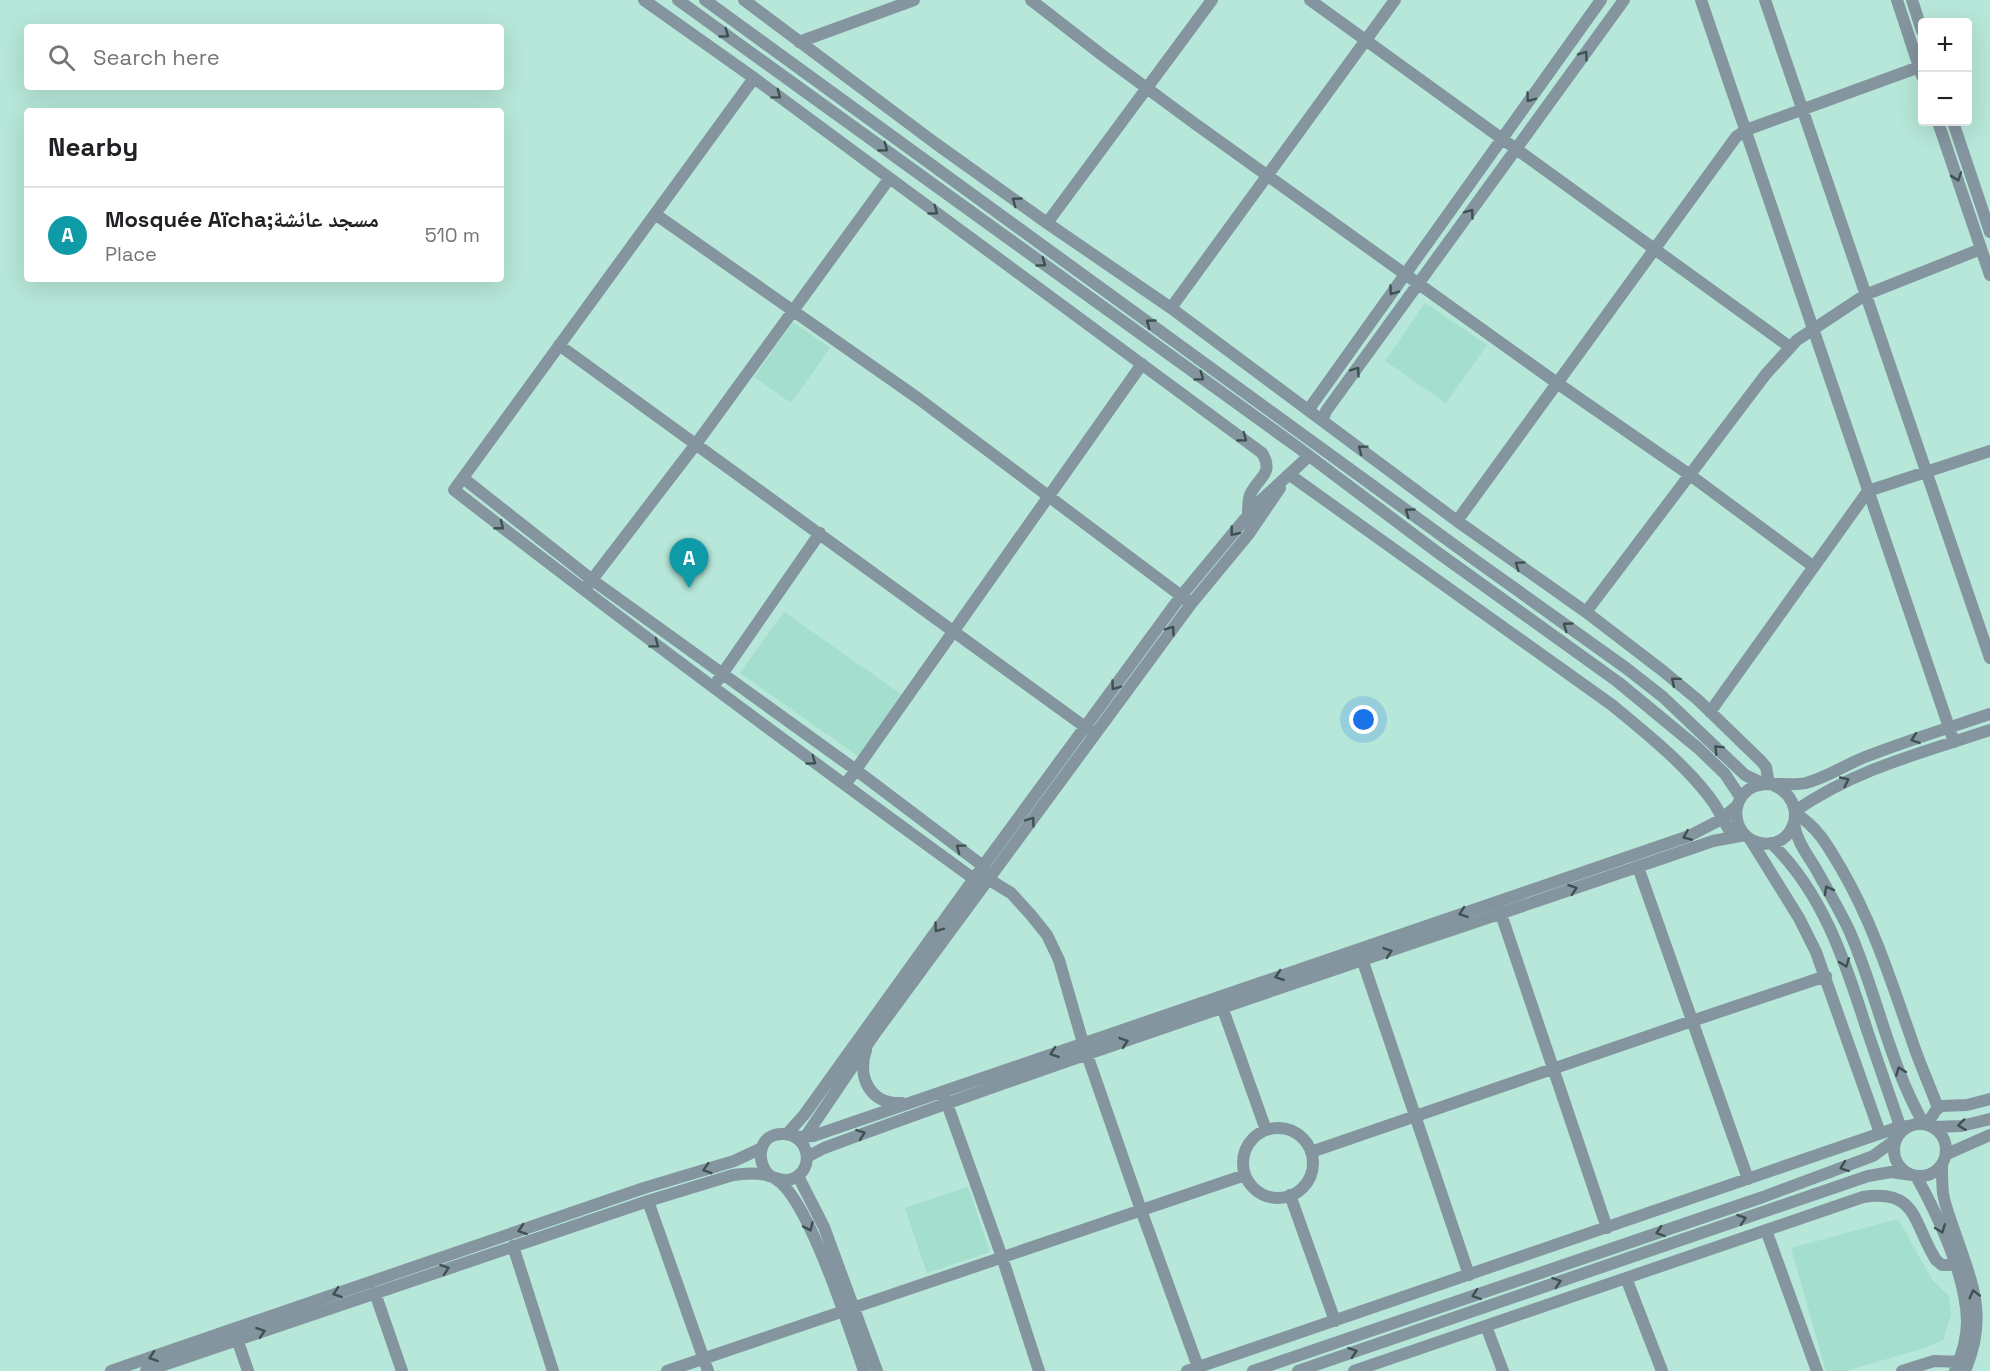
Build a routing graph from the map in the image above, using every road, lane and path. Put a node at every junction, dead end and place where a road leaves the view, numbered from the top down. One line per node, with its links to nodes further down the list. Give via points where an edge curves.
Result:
1 (644, 0): 22 (street)
2 (678, 0): 52 (street, one-way to 52)
3 (705, 0): 78 (street, one-way to 3, via 1745,775 1663,697 1626,668)
4 (744, 0): 19 (street)
5 (914, 0): 19 (street)
6 (1031, 0): 23 (street)
7 (1212, 0): 23 (street)
8 (1310, 0): 18 (street)
9 (1395, 0): 18 (street)
10 (1624, 0): 16 (street)
11 (1701, 0): 27 (street)
12 (1765, 0): 24 (street)
13 (1897, 0): 20 (street)
14 (1912, 0): 17 (street)
15 (1598, 1): 16 (street); 28 (street, one-way to 28)
16 (1613, 15): 29 (street, one-way to 16)
17 (1918, 18)
18 (1366, 40): 28 (street); 30 (street)
19 (799, 42): 33 (street, one-way to 19)
20 (1918, 59)
21 (1918, 71): 24 (street)
22 (754, 78): 31 (street, one-way to 31); 32 (street)
23 (1148, 88): 30 (street); 33 (street)
24 (1803, 110): 27 (street); 40 (street)
25 (1939, 126): 36 (street, one-way to 36)
26 (1954, 126): 34 (street)
27 (1746, 130): 35 (street, via 1736,137); 43 (street)
28 (1501, 138): 29 (street); 37 (street)
29 (1516, 149): 35 (street); 39 (street, one-way to 29)
30 (1268, 175): 37 (street); 41 (street)
31 (889, 179): 42 (street); 46 (street, one-way to 46)
32 (655, 214): 42 (street); 44 (street)
33 (1047, 223): 41 (street)
34 (1990, 232)
35 (1655, 248): 45 (street); 47 (street)
36 (1981, 249): 38 (street); 40 (street)
37 (1406, 273): 39 (street); 48 (street, one-way to 48)
38 (1990, 275)
39 (1420, 283): 47 (street); 49 (street, one-way to 39)
40 (1865, 295): 43 (street); 53 (street)
41 (1171, 308): 48 (street)
42 (794, 310): 50 (street); 58 (street)
43 (1813, 328): 45 (street); 57 (street)
44 (559, 345): 50 (street); 56 (street)
45 (1790, 347): 55 (street)
46 (1142, 364): 58 (street); 59 (street, one-way to 59, via 1262,453 1267,461 1266,470 1249,496)
47 (1557, 383): 55 (street); 60 (street)
48 (1309, 409): 49 (street)
49 (1323, 419): 60 (street, one-way to 49)
50 (696, 444): 61 (street); 63 (street)
51 (1990, 451): 53 (street)
52 (1309, 456): 54 (street); 80 (street, via 1618,682 1725,774)
53 (1926, 472): 57 (street); 68 (street)
54 (1290, 475): 59 (street); 65 (street, via 1248,535); 82 (street, via 1612,705 1656,742 1714,804)
55 (1690, 475): 62 (street); 66 (street)
56 (463, 478): 63 (street); 64 (street, one-way to 64, via 454,490)
57 (1868, 491): 62 (street); 73 (street)
58 (1048, 497): 65 (street); 67 (street)
59 (1248, 515): 65 (street, one-way to 65)
60 (1457, 521): 66 (street, one-way to 60)
61 (820, 533): 67 (street); 69 (street)
62 (1814, 567): 71 (street)
63 (591, 579): 64 (street); 69 (street)
64 (584, 591): 70 (street, one-way to 70)
65 (1186, 600): 75 (street)
66 (1586, 612): 71 (street, one-way to 66)
67 (953, 632): 75 (street); 77 (street)
68 (1990, 658)
69 (722, 673): 70 (street); 77 (street)
70 (713, 688): 79 (street, one-way to 79)
71 (1710, 711): 78 (street, via 1766,767)
72 (1990, 714): 73 (street)
73 (1949, 728): 76 (street); 78 (street, one-way to 78, via 1847,764 1814,780)
74 (1990, 730): 76 (street)
75 (1090, 731): 85 (street); 88 (street, one-way to 75)
76 (1954, 742): 81 (street, one-way to 76, via 1832,787 1868,770)
77 (856, 770): 79 (street); 85 (street, one-way to 77)
78 (1769, 784): 80 (street, via 1747,790); 81 (street, via 1789,795)
79 (845, 785): 87 (street)
80 (1739, 802): 82 (street); 83 (street, via 1736,815)
81 (1795, 816): 84 (street, via 1788,833); 100 (street, via 1818,831 1854,892 1889,972); 103 (street, one-way to 81, via 1915,1108 1904,1083 1848,930 1797,839)
82 (1722, 818): 83 (street); 89 (street, one-way to 89, via 1689,836)
83 (1743, 837): 84 (street); 86 (street, via 1713,841); 91 (street, via 1799,918)
84 (1770, 843): 105 (street, one-way to 105, via 1802,879 1845,962)
85 (983, 866): 87 (street); 88 (street)
86 (1638, 867): 89 (street, one-way to 86); 93 (street)
87 (974, 879): 88 (street); 108 (street, one-way to 108, via 804,1115)
88 (988, 879): 94 (street); 95 (street, via 1011,893 1047,935 1059,960)
89 (1499, 907): 90 (street); 96 (street)
90 (1361, 955): 92 (street); 101 (street)
91 (1826, 976): 93 (street); 106 (street)
92 (1221, 1002): 95 (street); 104 (street)
93 (1692, 1021): 96 (street); 117 (street)
94 (876, 1032): 99 (street, via 863,1060 866,1084 883,1100 893,1104); 108 (street)
95 (1086, 1048): 97 (street); 120 (street)
96 (1554, 1070): 101 (street); 121 (street)
97 (945, 1097): 99 (street); 111 (street, one-way to 97); 124 (street)
98 (1990, 1099): 100 (street)
99 (909, 1102): 108 (street)
100 (1938, 1108): 103 (street)
101 (1416, 1117): 110 (street); 126 (street)
102 (1990, 1119): 103 (street, one-way to 103, via 1961,1126)
103 (1929, 1125): 105 (street, via 1916,1124); 112 (street, via 1946,1141)
104 (1266, 1130): 110 (street, via 1288,1130 1298,1135); 113 (street, via 1249,1143 1244,1153)
105 (1900, 1132): 106 (street); 115 (street, via 1895,1158 1899,1166); 146 (street, one-way to 146, via 1873,1156 1763,1197)
106 (1880, 1133): 117 (street)
107 (1990, 1135): 112 (street)
108 (797, 1137): 109 (street, via 772,1136); 111 (street)
109 (762, 1148): 116 (street, via 761,1164); 132 (street, one-way to 132)
110 (1311, 1152): 118 (street, via 1311,1176)
111 (807, 1157): 114 (street)
112 (1944, 1160): 115 (street, via 1929,1175); 134 (street, one-way to 112, via 1977,1329 1976,1300 1946,1206)
113 (1245, 1175): 118 (street, via 1260,1193 1271,1197); 120 (street)
114 (798, 1176): 116 (street); 129 (street, via 825,1227)
115 (1914, 1176): 125 (street, one-way to 125, via 1933,1205); 147 (street, one-way to 115, via 1868,1176 1891,1172)
116 (773, 1178): 119 (street, via 746,1172); 129 (street, one-way to 129, via 791,1193)
117 (1748, 1179): 121 (street)
118 (1290, 1195): 130 (street)
119 (648, 1200): 123 (street); 133 (street)
120 (1141, 1210): 124 (street); 135 (street)
121 (1607, 1228): 126 (street)
122 (1766, 1230): 125 (street, via 1863,1197 1887,1195 1907,1205 1936,1260 1942,1265); 127 (street); 151 (street)
123 (513, 1246): 128 (street, one-way to 123); 140 (street)
124 (1002, 1257): 129 (street); 145 (street)
125 (1955, 1265): 134 (street, via 1967,1322)
126 (1469, 1275): 130 (street)
127 (1626, 1278): 131 (street); 150 (street)
128 (375, 1293): 132 (street, one-way to 128); 139 (street)
129 (849, 1308): 133 (street); 143 (street); 144 (street)
130 (1335, 1321): 135 (street)
131 (1486, 1326): 148 (street); 149 (street)
132 (236, 1334): 136 (street, one-way to 136); 137 (street); 138 (street)
133 (703, 1358): 141 (street); 142 (street)
134 (1962, 1367): 152 (street, via 1935,1361)
135 (1193, 1369)
136 (111, 1371)
137 (146, 1371)
138 (248, 1371)
139 (402, 1371)
140 (553, 1371)
141 (667, 1371)
142 (708, 1371)
143 (864, 1371)
144 (877, 1371)
145 (1040, 1371)
146 (1253, 1371)
147 (1298, 1371)
148 (1355, 1371)
149 (1503, 1371)
150 (1662, 1371)
151 (1816, 1371)
152 (1902, 1371)

